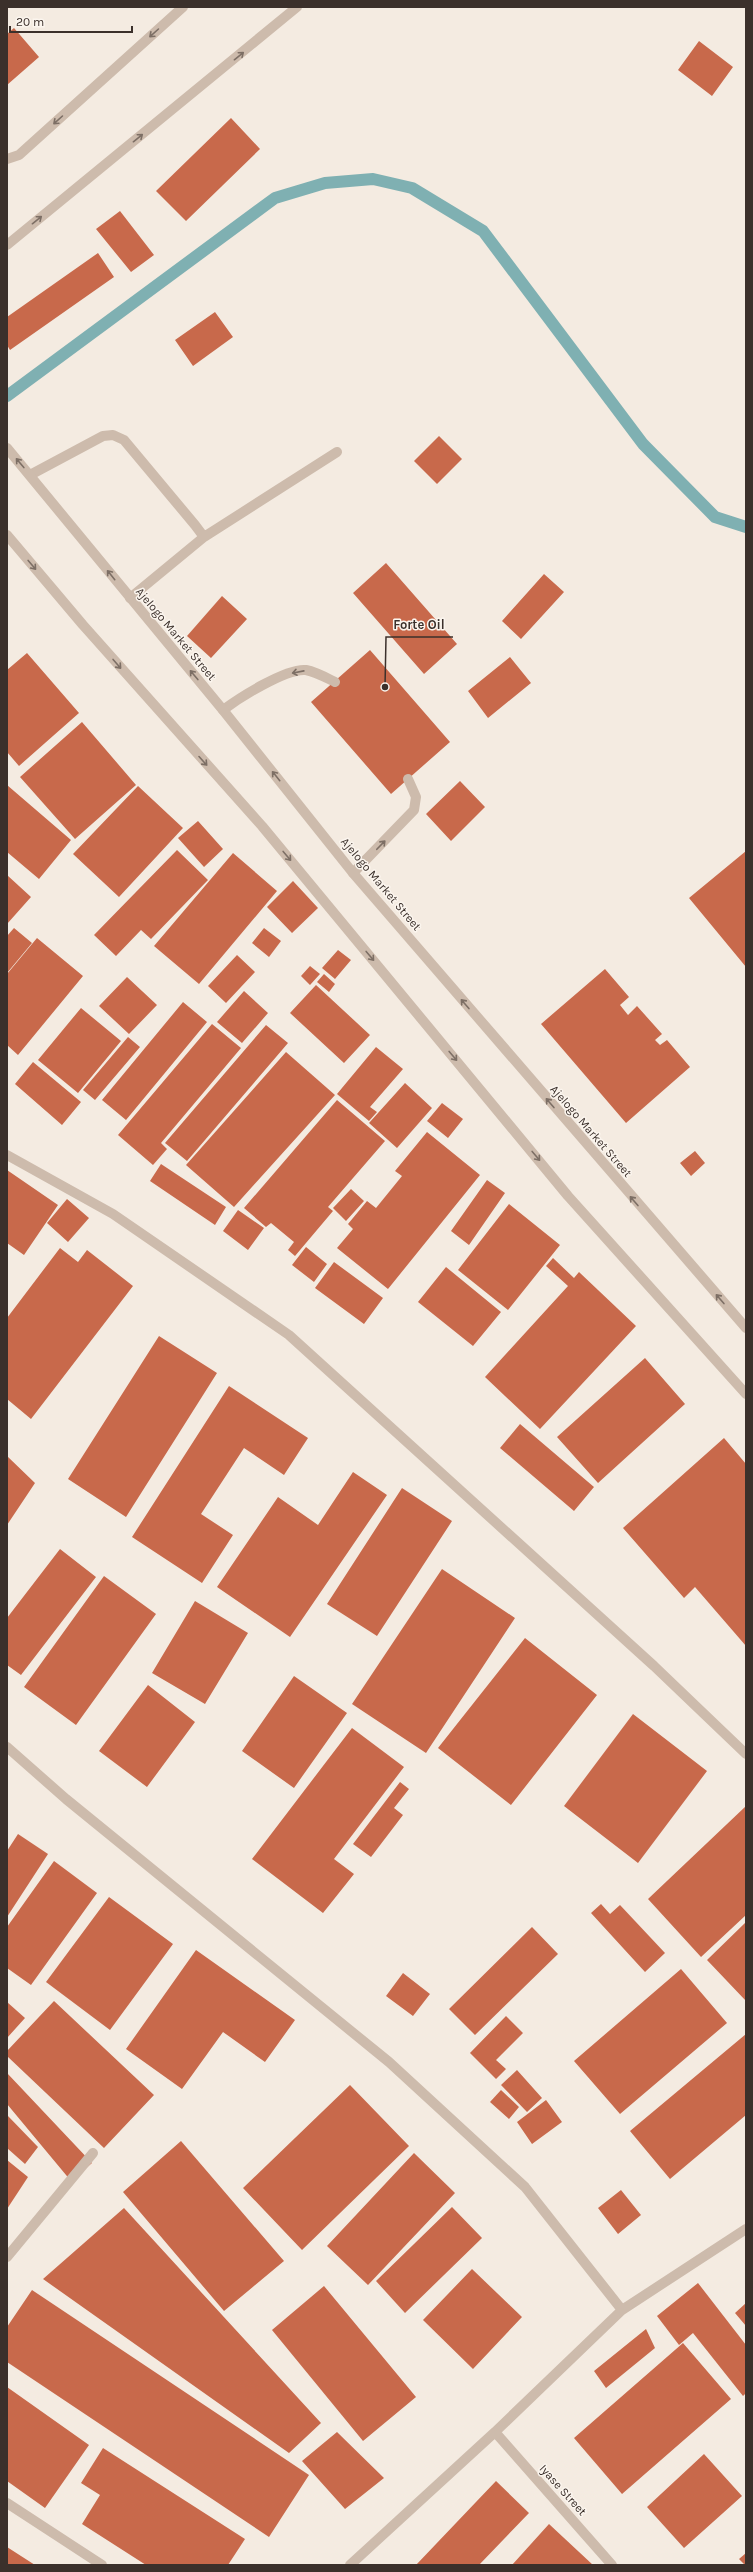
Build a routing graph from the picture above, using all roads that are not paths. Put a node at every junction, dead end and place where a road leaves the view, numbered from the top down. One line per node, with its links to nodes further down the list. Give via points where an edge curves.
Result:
1 (183, 7): 3 (street, one-way to 3, via 19,155)
2 (297, 7): 4 (street, one-way to 2)
3 (7, 159)
4 (7, 245)
5 (7, 448): 7 (street, Ajelogo Market Street, one-way to 5)
6 (337, 452): 9 (street)
7 (30, 475): 9 (street, via 103,436 113,435 124,440); 10 (street, Ajelogo Market Street, one-way to 7)
8 (7, 535): 17 (street, one-way to 17, via 262,826 568,1196)
9 (204, 537): 10 (street)
10 (130, 598): 12 (street, Ajelogo Market Street, one-way to 10)
11 (335, 682): 12 (street, one-way to 12, via 305,670 291,673 242,695)
12 (223, 710): 14 (street, Ajelogo Market Street, one-way to 12)
13 (408, 779): 14 (street, one-way to 13, via 414,810 416,797)
14 (353, 873): 16 (street, Ajelogo Market Street, one-way to 14)
15 (7, 1155): 19 (street, via 113,1214 289,1335 654,1666)
16 (746, 1328)
17 (746, 1394)
18 (7, 1747): 23 (street, via 66,1799 389,2062 525,2187)
19 (746, 1754)
20 (93, 2153): 22 (street)
21 (746, 2229): 23 (street)
22 (7, 2257)
23 (622, 2310): 24 (street)
24 (495, 2432): 27 (street); 28 (street, Iyase Street)
25 (7, 2503): 26 (street)
26 (102, 2565)
27 (350, 2565)
28 (612, 2565)

